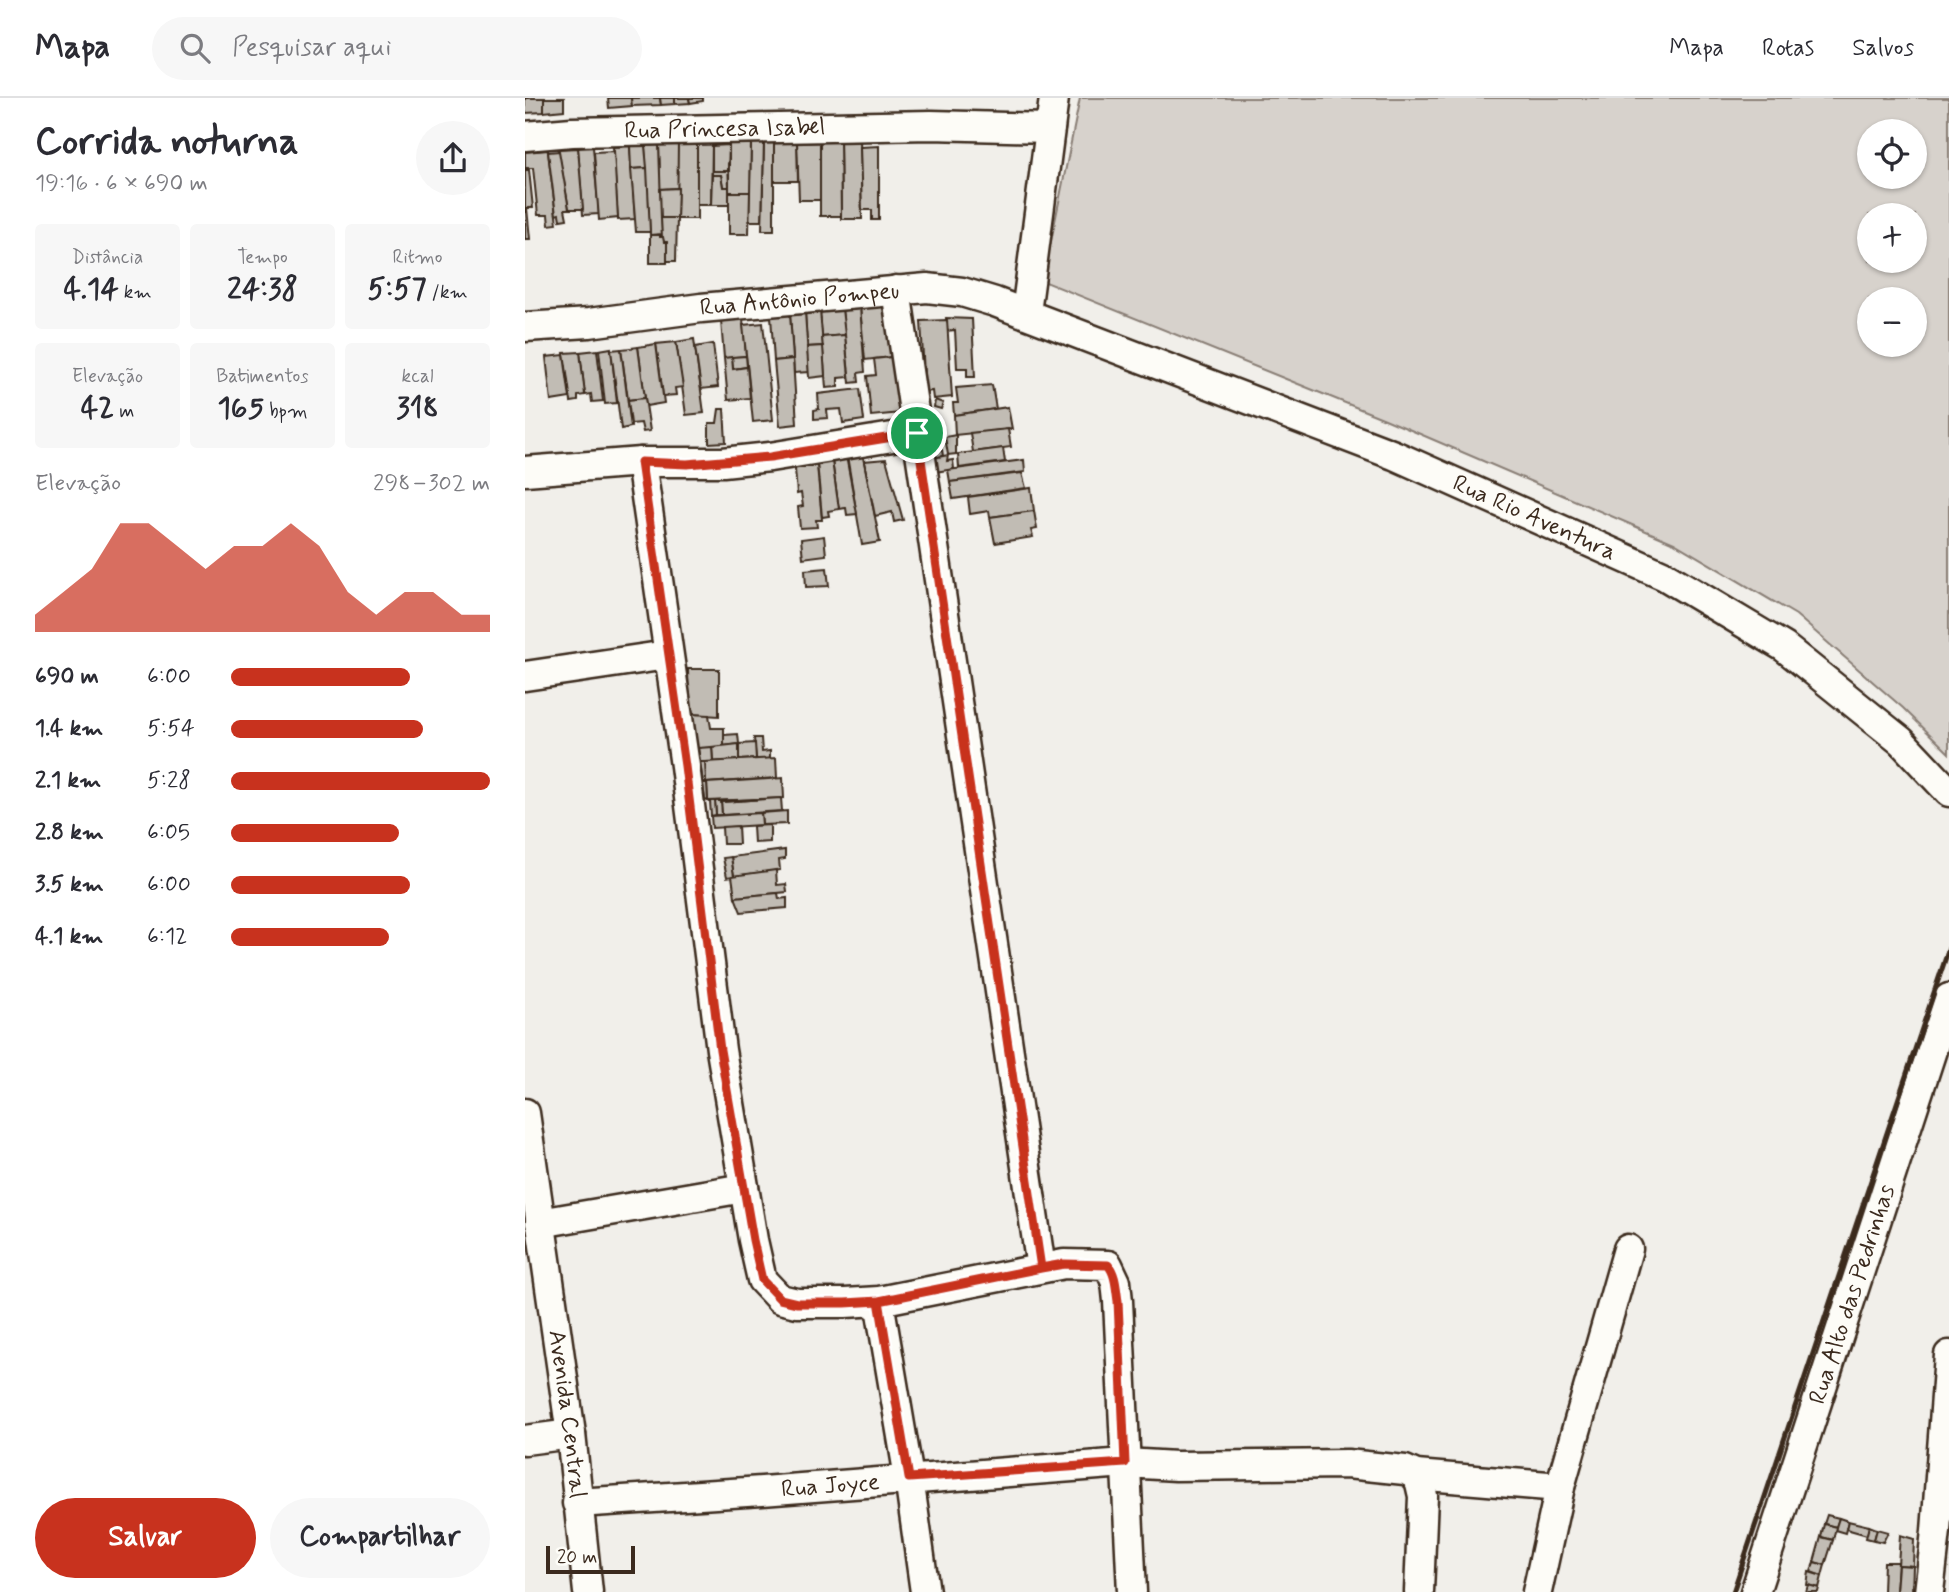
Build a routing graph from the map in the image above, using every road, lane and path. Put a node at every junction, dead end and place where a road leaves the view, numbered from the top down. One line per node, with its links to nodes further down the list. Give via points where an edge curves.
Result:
1 (1054, 98): 2 (street)
2 (1050, 128): 3 (street, Rua Princesa Isabel, via 918,126); 5 (street)
3 (525, 136)
4 (896, 290): 5 (street, Rua Antônio Pompeu, via 962,292); 6 (street, Rua Antônio Pompeu); 8 (street)
5 (1027, 313): 7 (street, Rua Antônio Pompeu)
6 (525, 327)
7 (1070, 330): 13 (street, Rua Rio Aventura, via 1394,456 1665,576 1784,647 1901,741)
8 (917, 433): 9 (street, via 770,457 711,463); 19 (street)
9 (641, 462): 10 (street); 11 (street)
10 (525, 471)
11 (667, 655): 12 (street); 16 (street, via 720,1050)
12 (525, 676)
13 (1949, 792)
14 (1949, 998): 34 (street, Rua Alto das Pedrinhas)
15 (525, 1113): 17 (street, Avenida Central)
16 (744, 1188): 17 (street); 20 (street, via 762,1280 780,1299 797,1303)
17 (540, 1223): 22 (street, Avenida Central)
18 (1628, 1249): 27 (street)
19 (1041, 1268): 20 (street); 24 (street, via 1064,1264 1108,1265 1112,1269 1118,1301)
20 (879, 1301): 26 (street)
21 (1949, 1355): 35 (street)
22 (571, 1434): 23 (street); 28 (street, Avenida Central)
23 (525, 1440)
24 (1125, 1463): 25 (street, Rua Joyce, via 1347,1464); 26 (street, Rua Joyce); 31 (street)
25 (1416, 1475): 27 (street, Rua Joyce); 32 (street, via 1423,1496)
26 (909, 1478): 28 (street, Rua Joyce); 30 (street)
27 (1560, 1487): 33 (street)
28 (577, 1503): 29 (street, Avenida Central)
29 (588, 1592)
30 (925, 1592)
31 (1132, 1592)
32 (1419, 1592)
33 (1537, 1592)
34 (1755, 1592)
35 (1929, 1592)

